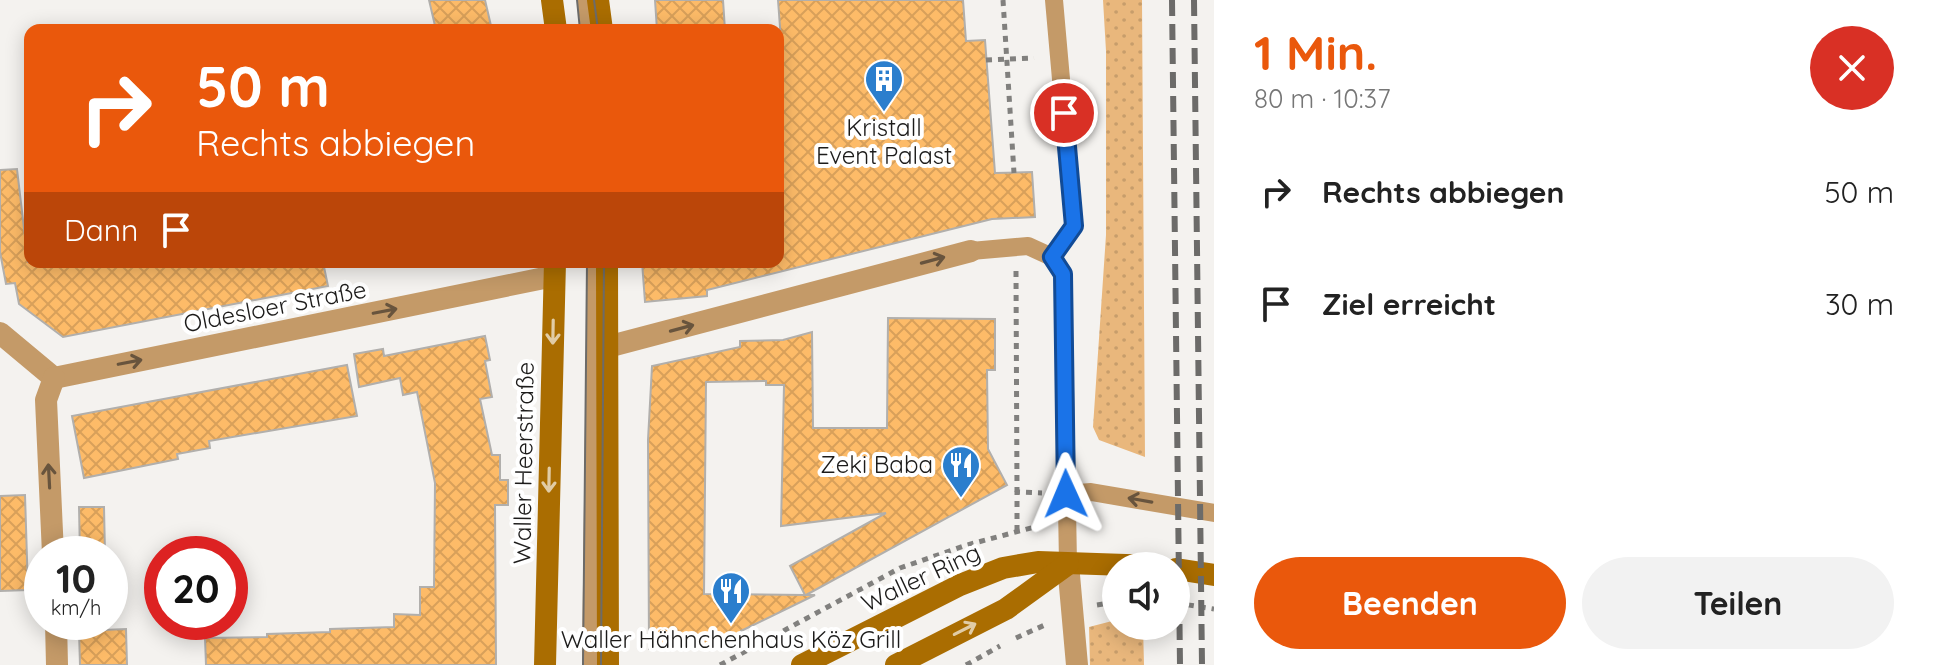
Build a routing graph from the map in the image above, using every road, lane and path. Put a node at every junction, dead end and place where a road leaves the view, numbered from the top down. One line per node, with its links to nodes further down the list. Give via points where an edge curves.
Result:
1 (552, 0): 6 (main road)
2 (586, 0): 7 (lane)
3 (598, 0): 8 (main road)
4 (1003, 0): 10 (path)
5 (1054, 0): 15 (lane, via 1074,226)
6 (555, 24)
7 (589, 24)
8 (601, 24)
9 (1048, 57): 10 (path)
10 (1007, 59): 11 (path); 12 (path)
11 (986, 60)
12 (1014, 173)
13 (1017, 247): 14 (lane); 15 (lane); 22 (path)
14 (971, 251): 20 (street, one-way to 14)
15 (1052, 257): 23 (lane, via 1063,274)
16 (596, 268): 38 (lane)
17 (607, 268): 20 (main road)
18 (554, 269): 21 (street, Oldesloer Straße, one-way to 18); 37 (main road, Waller Heerstraße, one-way to 37)
19 (0, 333): 21 (street)
20 (607, 347): 39 (main road)
21 (54, 378): 26 (street, one-way to 21, via 46,400)
22 (1017, 492): 23 (path); 25 (path)
23 (1066, 494): 24 (lane, one-way to 23, via 1091,492); 27 (lane)
24 (1214, 513)
25 (1017, 531)
26 (52, 536)
27 (1068, 564): 28 (main road, Waller Ring); 34 (street); 40 (main road, Waller Ring, via 1020,564 981,577); 41 (main road, one-way to 27, via 1006,609)
28 (1102, 564)
29 (1190, 571): 30 (main road)
30 (1214, 575)
31 (1102, 605): 34 (path)
32 (1190, 605): 33 (path)
33 (1214, 609)
34 (1072, 612): 42 (path); 43 (street)
35 (56, 640): 36 (street)
36 (57, 665)
37 (545, 665)
38 (591, 665)
39 (608, 665)
40 (802, 665)
41 (896, 665)
42 (966, 665)
43 (1077, 665)

